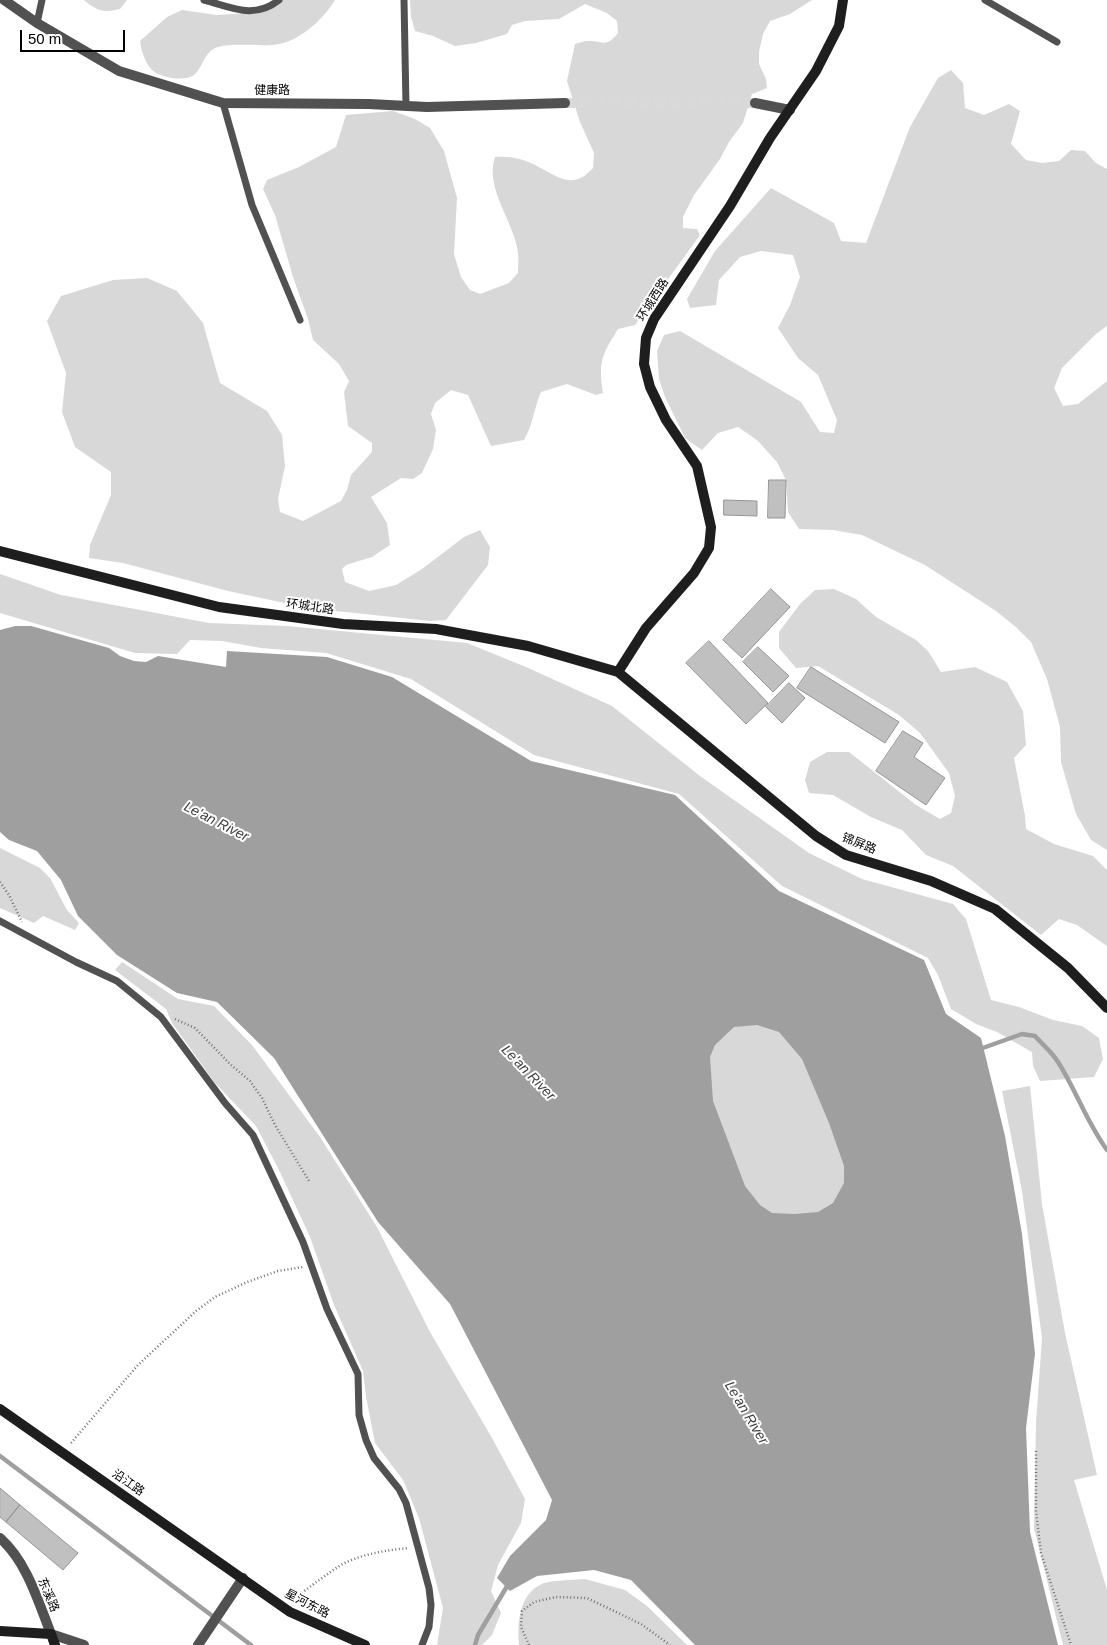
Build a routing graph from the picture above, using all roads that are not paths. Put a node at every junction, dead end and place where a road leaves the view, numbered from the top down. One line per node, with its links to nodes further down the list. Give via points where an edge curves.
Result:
1 (4, 0): 8 (street, 健康路)
2 (42, 0): 8 (lane)
3 (204, 0): 4 (lane, via 248,12 271,6)
4 (279, 0)
5 (404, 0): 13 (lane)
6 (843, 0): 14 (street, 环城西路, via 839,26 816,71)
7 (984, 0): 9 (lane)
8 (37, 23): 10 (street, 健康路, via 119,71)
9 (1057, 42)
10 (223, 103): 13 (street, 健康路); 15 (lane, via 252,205)
11 (565, 103): 13 (street, 健康路)
12 (754, 104): 14 (street)
13 (406, 106)
14 (790, 110): 17 (street, 环城西路, via 654,319 646,338 644,364 650,387 666,420 697,466 711,527 709,548 694,573 646,628)
15 (300, 320)
16 (0, 551): 17 (street, 环城北路, via 219,607 343,624 436,630 528,646)
17 (618, 672): 19 (street, 锦屏路, via 816,836 846,855 931,881 995,909 1068,968)
18 (0, 921): 29 (lane, via 117,981 161,1017 253,1135 303,1242 327,1309 358,1374 359,1415 366,1440 374,1458 406,1503 431,1605 429,1627)
19 (1107, 1008)
20 (0, 1409): 22 (street, 沿江路)
21 (0, 1538): 24 (street, 东溪路, via 9,1546 32,1585)
22 (242, 1578): 27 (street); 28 (street, 星河东路, via 290,1612)
23 (0, 1631): 24 (street)
24 (51, 1634): 25 (street); 26 (street)
25 (55, 1645)
26 (84, 1645)
27 (198, 1645)
28 (365, 1645)
29 (422, 1645)

